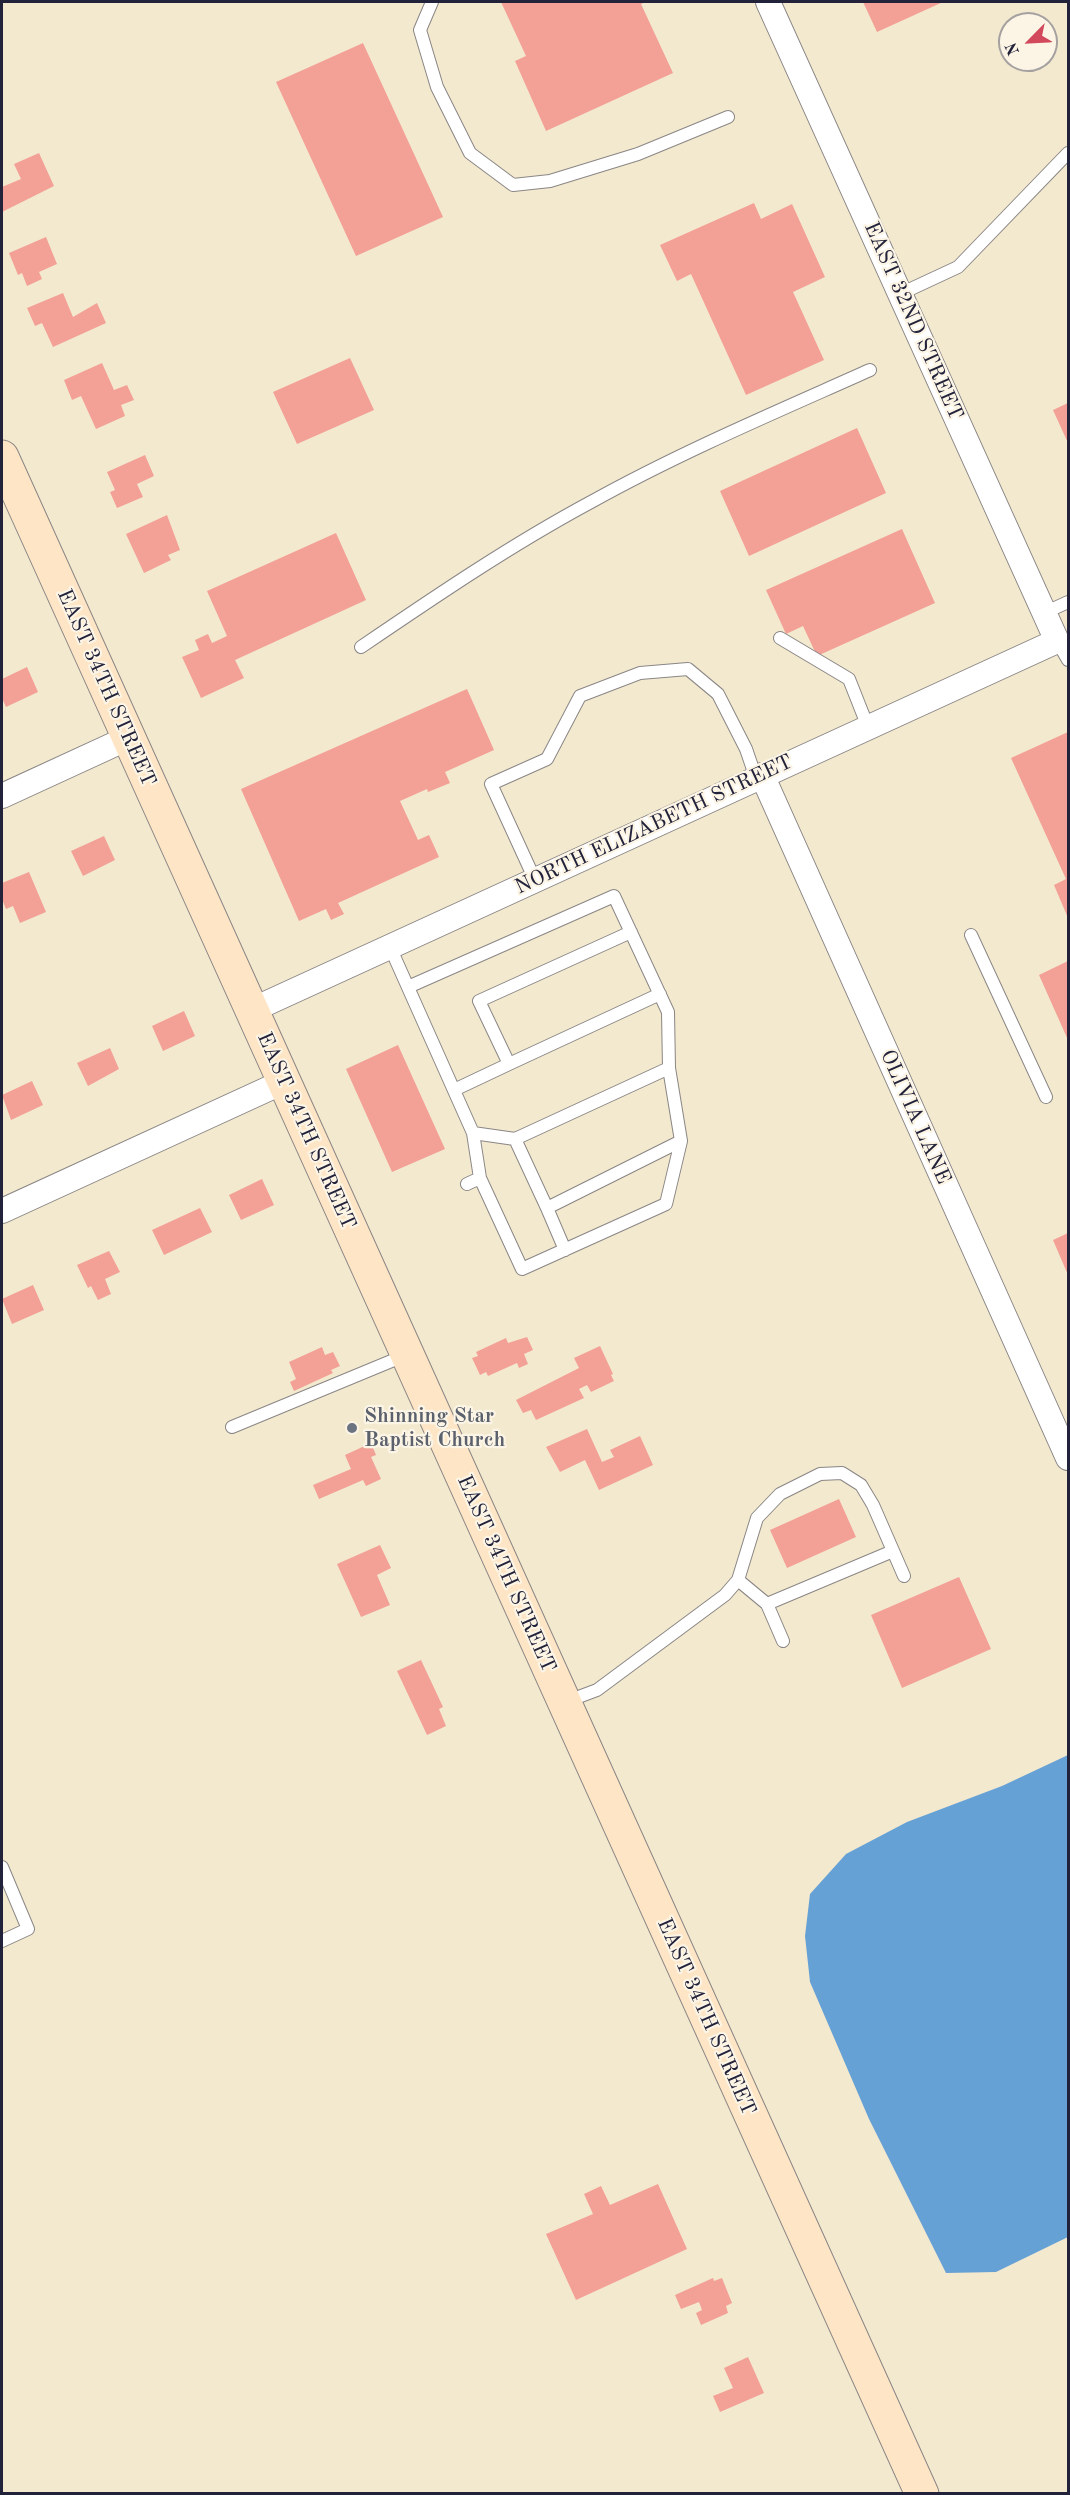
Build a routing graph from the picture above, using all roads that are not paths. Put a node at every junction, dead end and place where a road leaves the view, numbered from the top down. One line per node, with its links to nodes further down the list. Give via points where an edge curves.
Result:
1 (432, 2): 3 (lane, via 420,30 437,87 470,153 513,185 550,181 638,154)
2 (768, 2): 5 (street, EAST 32ND STREET)
3 (728, 117)
4 (1068, 153): 5 (lane, via 958,267)
5 (900, 294): 9 (street, EAST 32ND STREET)
6 (870, 370): 11 (lane, via 591,501 467,574)
7 (2, 457): 14 (main road, EAST 34TH STREET)
8 (1068, 602): 9 (lane)
9 (1044, 613): 12 (street, EAST 32ND STREET)
10 (780, 638): 13 (lane, via 849,679)
11 (361, 647)
12 (1063, 650): 13 (street, NORTH ELIZABETH STREET)
13 (868, 727): 15 (street, NORTH ELIZABETH STREET)
14 (128, 738): 16 (street); 23 (main road, EAST 34TH STREET)
15 (759, 777): 17 (street, NORTH ELIZABETH STREET); 17 (lane, via 718,694 688,669 640,673 580,696 547,759 490,783); 39 (street, OLIVIA LANE)
16 (2, 796)
17 (535, 880): 20 (street, NORTH ELIZABETH STREET)
18 (631, 932): 21 (lane, via 614,896); 22 (lane); 24 (lane, via 479,1001)
19 (971, 935): 28 (lane)
20 (390, 947): 21 (lane); 23 (street, NORTH ELIZABETH STREET)
21 (408, 987): 27 (lane)
22 (660, 994): 24 (lane); 25 (lane, via 669,1012)
23 (252, 1010): 26 (main road, EAST 34TH STREET)
24 (509, 1064): 27 (lane)
25 (669, 1068): 30 (lane); 31 (lane)
26 (284, 1082): 35 (street); 37 (main road, EAST 34TH STREET)
27 (454, 1090): 29 (lane)
28 (1046, 1097)
29 (473, 1133): 30 (lane); 32 (lane)
30 (515, 1139): 34 (lane)
31 (681, 1141): 34 (lane); 36 (lane, via 666,1204)
32 (480, 1178): 33 (lane); 36 (lane, via 522,1269)
33 (467, 1184)
34 (547, 1208): 36 (lane)
35 (2, 1211)
36 (565, 1250)
37 (407, 1355): 38 (lane); 45 (main road, EAST 34TH STREET)
38 (232, 1427)
39 (1068, 1458)
40 (892, 1551): 41 (lane); 42 (lane, via 861,1485 842,1473 820,1474 780,1494 758,1518); 43 (lane)
41 (904, 1576)
42 (738, 1580): 43 (lane); 45 (lane, via 725,1595 597,1690)
43 (767, 1604): 44 (lane)
44 (783, 1641)
45 (564, 1702): 48 (main road, EAST 34TH STREET)
46 (2, 1867): 47 (lane, via 28,1929)
47 (2, 1941)
48 (922, 2493)

